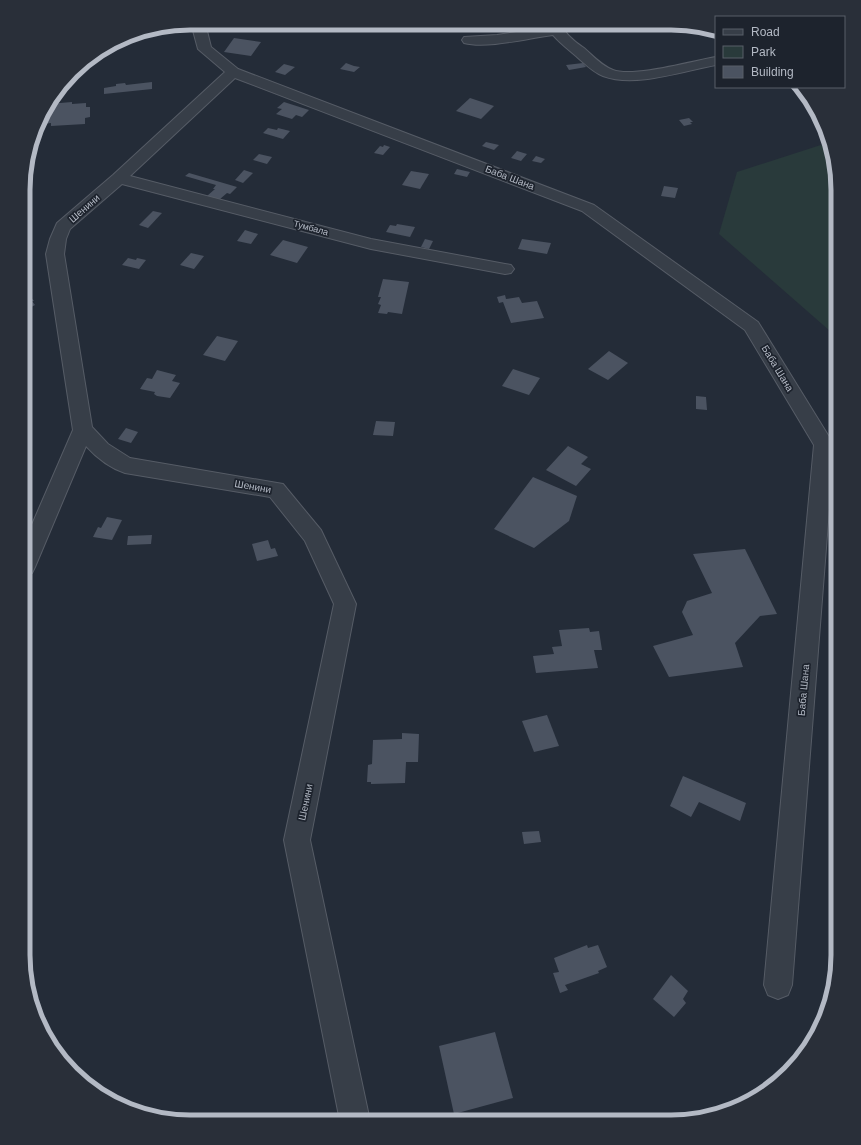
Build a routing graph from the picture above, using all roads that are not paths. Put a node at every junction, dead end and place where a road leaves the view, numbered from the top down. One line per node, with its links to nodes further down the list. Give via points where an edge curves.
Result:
1 (200, 30): 6 (lane, via 205,49)
2 (541, 30): 4 (lane, via 497,39)
3 (559, 30): 5 (lane, via 592,62 615,75 642,75)
4 (469, 40)
5 (715, 61)
6 (233, 72): 7 (lane, Шенини); 11 (lane, Баба Шана, via 588,208 752,326 824,445)
7 (119, 178): 8 (lane, Тумбала, via 371,244); 9 (lane, Шенини, via 63,227 55,254)
8 (505, 269)
9 (83, 430): 10 (lane); 12 (lane, Шенини, via 101,450 125,465 276,490 313,536 346,604 297,840)
10 (30, 553)
11 (778, 985)
12 (354, 1115)

